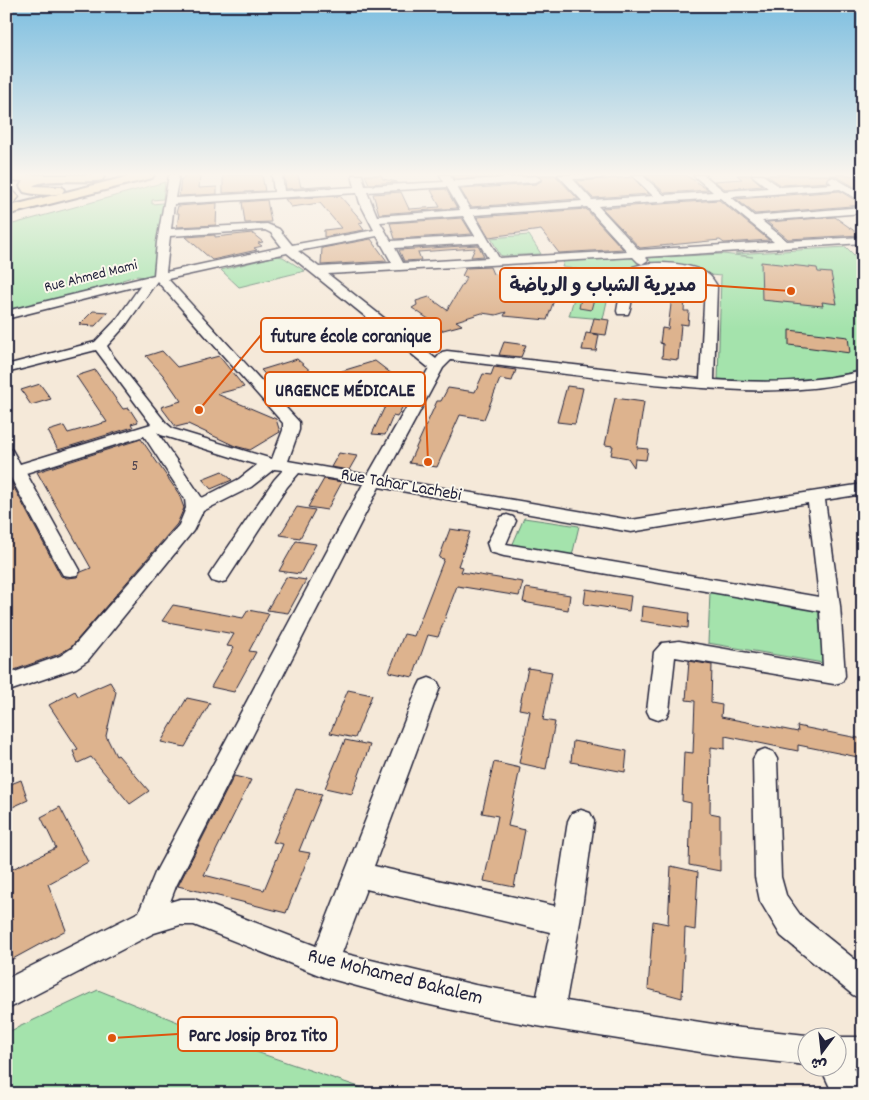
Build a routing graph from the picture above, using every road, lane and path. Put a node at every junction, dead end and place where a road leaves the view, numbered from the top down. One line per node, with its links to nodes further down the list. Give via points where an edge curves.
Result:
1 (166, 226): 7 (street)
2 (377, 226): 6 (street)
3 (474, 226): 8 (street)
4 (611, 226): 15 (street)
5 (761, 226): 12 (street)
6 (380, 232): 11 (street); 13 (street, Rue Ahmed Mami)
7 (165, 233): 13 (street, via 267,227 275,231); 20 (street)
8 (482, 239): 11 (street); 16 (street)
9 (863, 240): 10 (street)
10 (848, 241): 12 (street); 14 (street)
11 (387, 245): 17 (street)
12 (784, 245): 15 (street)
13 (289, 249): 19 (street); 20 (street, Rue Ahmed Mami)
14 (863, 252)
15 (637, 254): 16 (street); 18 (street)
16 (495, 261): 17 (street)
17 (399, 266): 19 (street)
18 (647, 267): 21 (street, via 632,276); 27 (street, via 693,273 706,279 711,286)
19 (317, 271): 24 (street)
20 (155, 278): 22 (street, Rue Ahmed Mami); 23 (street, via 109,338); 30 (street, via 291,422)
21 (623, 311)
22 (6, 315)
23 (100, 345): 25 (street); 28 (street)
24 (437, 367): 27 (street, via 447,355); 32 (street)
25 (6, 369)
26 (863, 375): 27 (street, via 826,384 788,387)
27 (707, 384)
28 (154, 428): 30 (street, Rue Tahar Lachebi); 31 (street); 35 (street)
29 (6, 453): 31 (street)
30 (281, 465): 32 (street, Rue Tahar Lachebi); 35 (street); 38 (street, via 280,484)
31 (11, 473): 37 (street)
32 (374, 480): 34 (street, Rue Tahar Lachebi, via 631,526); 46 (street, via 164,882)
33 (863, 489): 34 (street, Rue Tahar Lachebi)
34 (816, 497): 39 (street)
35 (195, 508): 40 (street, via 187,527 80,654 68,662)
36 (507, 521): 39 (street, via 496,543 497,548 504,550)
37 (70, 570)
38 (219, 576)
39 (830, 606): 42 (street, via 834,676 669,649 665,652)
40 (6, 684)
41 (428, 687): 45 (street)
42 (658, 711)
43 (765, 759): 49 (street, via 768,877 774,901 791,926)
44 (581, 821): 47 (street)
45 (358, 875): 47 (street); 48 (street)
46 (150, 921): 48 (street, Rue Mohamed Bakalem, via 180,912 194,912); 50 (street, Rue Mohamed Bakalem)
47 (566, 922): 51 (street)
48 (324, 963): 51 (street, Rue Mohamed Bakalem, via 456,996)
49 (863, 985)
50 (6, 996)
51 (549, 1013): 52 (street, Rue Mohamed Bakalem)
52 (796, 1049)
53 (846, 1052): 54 (street)
54 (863, 1052)
55 (841, 1078): 56 (street)
56 (850, 1094)

